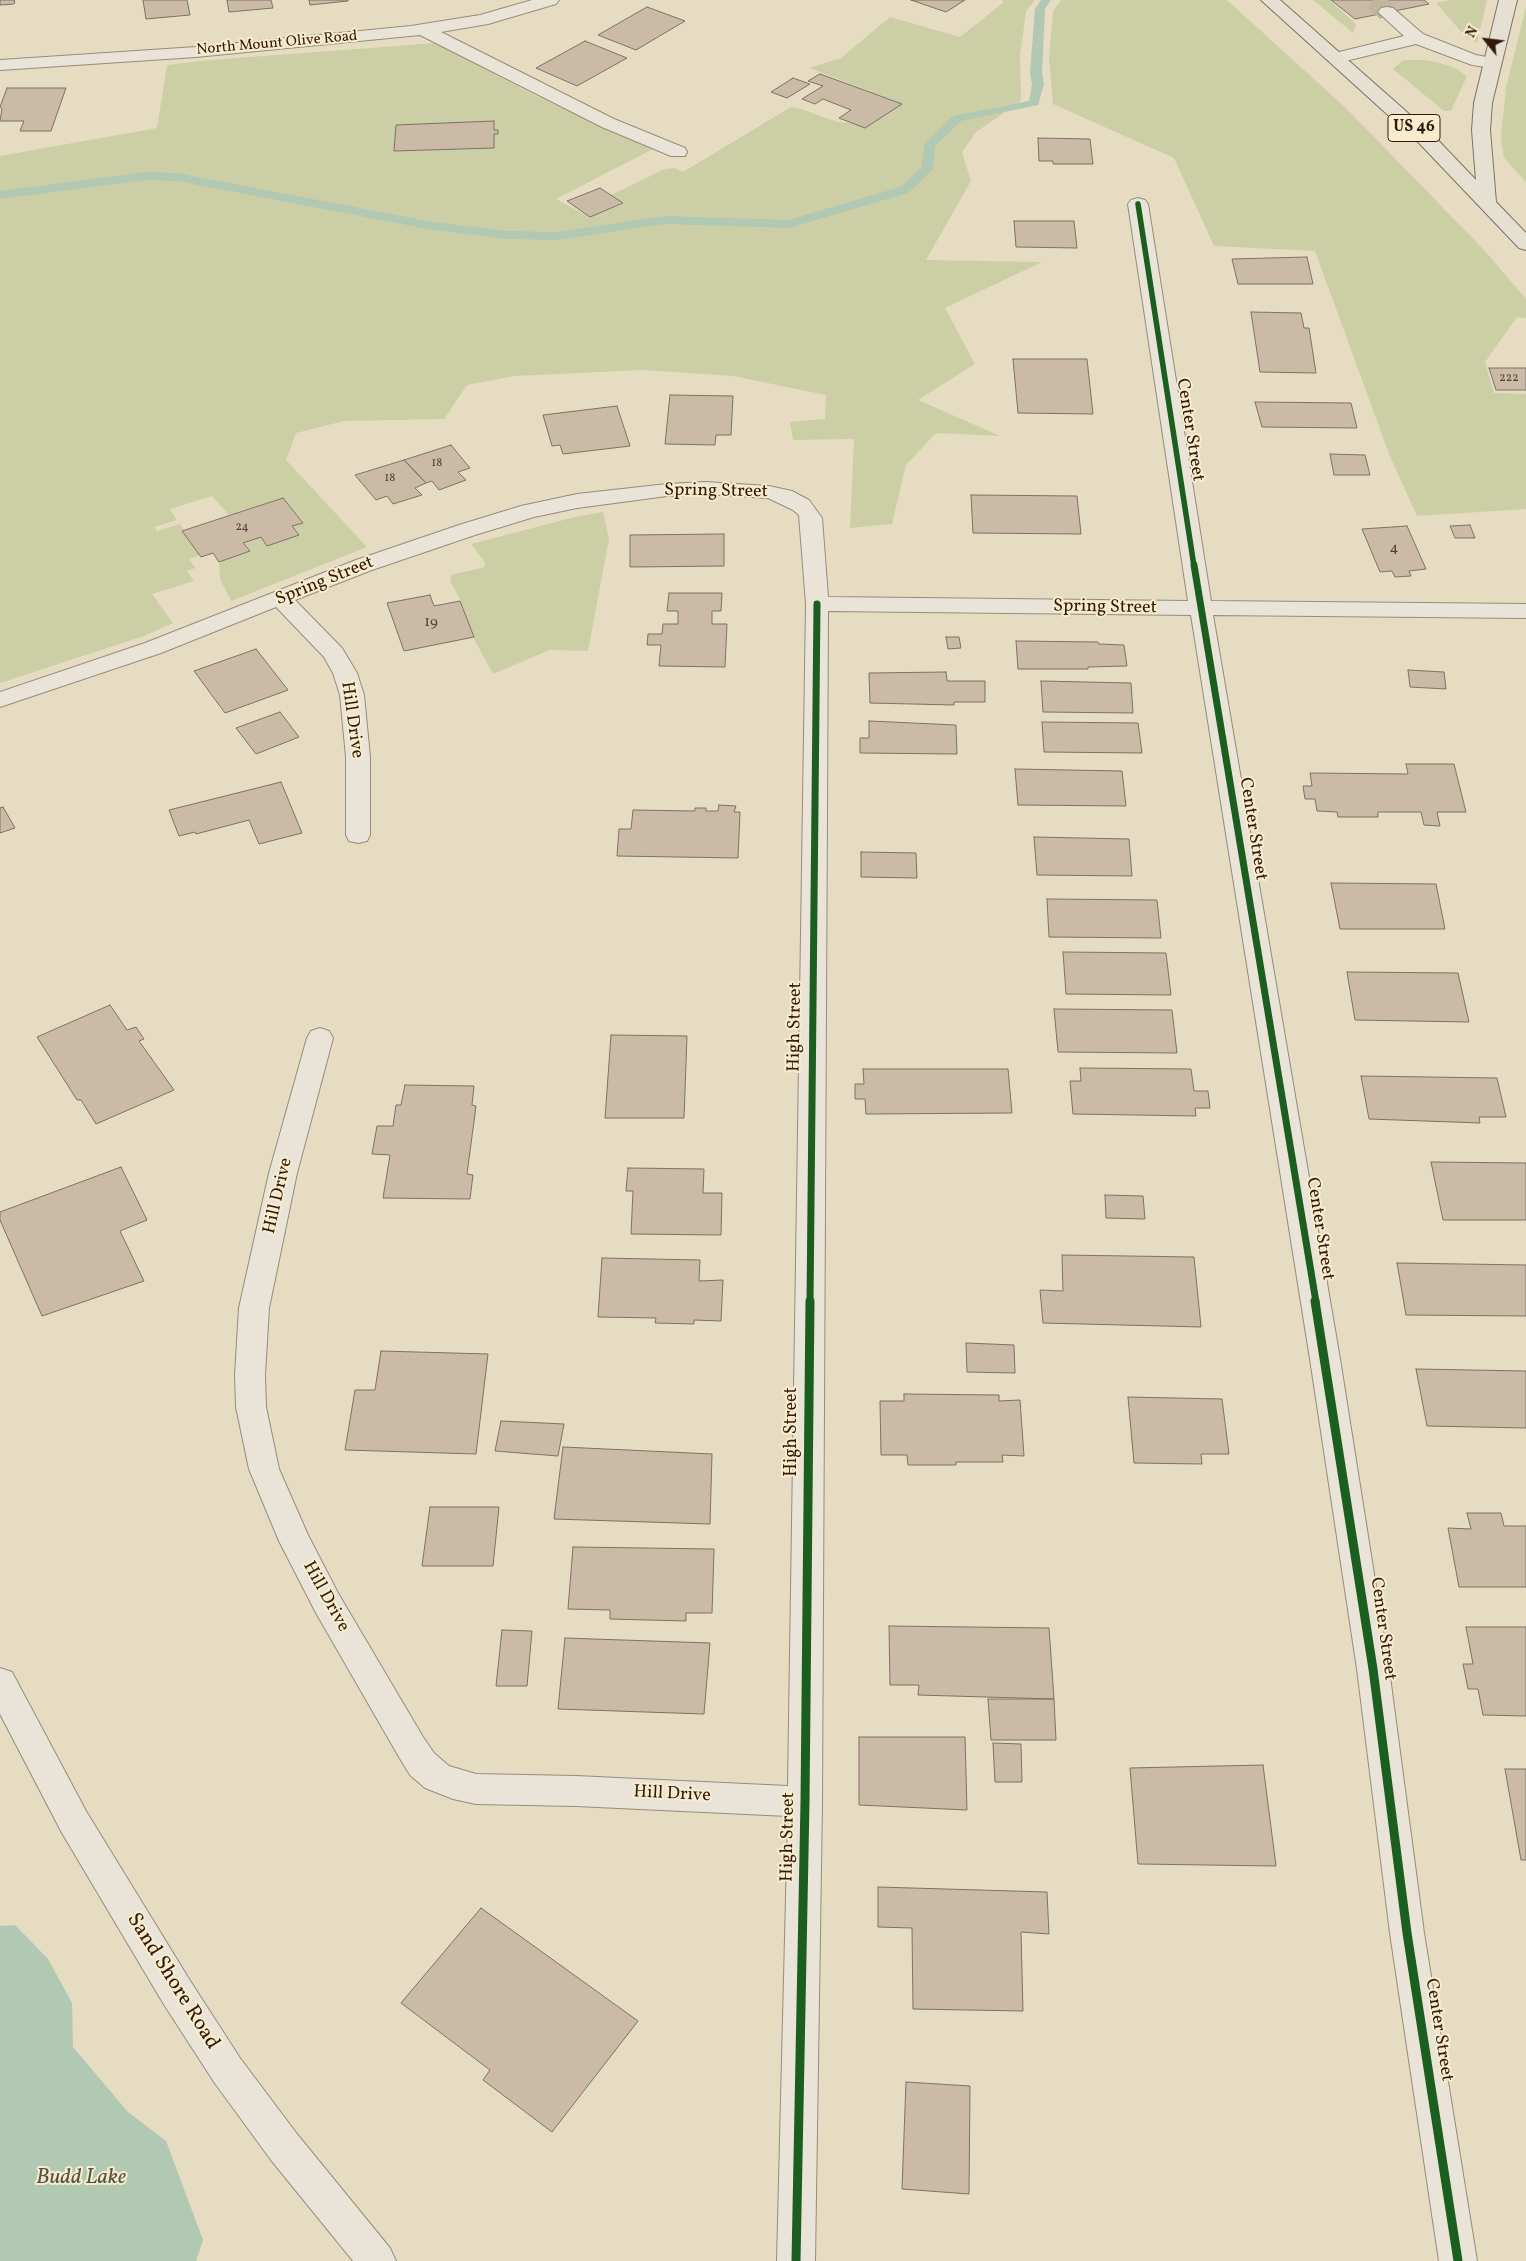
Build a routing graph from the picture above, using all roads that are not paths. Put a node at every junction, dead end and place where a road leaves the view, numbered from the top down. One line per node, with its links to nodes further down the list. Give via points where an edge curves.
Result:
1 (495, 0): 6 (street)
2 (550, 0): 6 (street, North Mount Olive Road)
3 (1270, 0): 9 (main road, US 46)
4 (1508, 0): 10 (main road)
5 (1387, 12): 8 (street)
6 (512, 13): 7 (street, North Mount Olive Road)
7 (424, 30): 11 (street, North Mount Olive Road, via 196,52); 12 (street, via 608,123)
8 (1417, 38): 9 (street); 10 (street, via 1472,60)
9 (1337, 58): 13 (main road, US 46, via 1427,140)
10 (1492, 63): 13 (main road, via 1481,130)
11 (0, 65)
12 (678, 152)
13 (1487, 201): 15 (main road, US 46)
14 (1138, 204): 18 (street, Center Street)
15 (1526, 244)
16 (282, 599): 17 (street, Spring Street, via 364,565 529,511 626,494 705,488 777,494 796,501 806,509 811,518); 20 (street, Spring Street, via 153,648); 21 (street, Hill Drive, via 334,654 345,673 352,695 358,757)
17 (817, 604): 18 (street, Spring Street); 24 (street, High Street)
18 (1202, 609): 19 (street, Spring Street); 27 (street, Center Street, via 1325,1359)
19 (1526, 611)
20 (0, 700)
21 (358, 835)
22 (320, 1038): 24 (street, Hill Drive, via 283,1173 254,1308 251,1407 264,1469 291,1532 327,1603 411,1747 422,1764 437,1777 476,1789)
23 (0, 1682): 25 (street, Sand Shore Road, via 74,1822 227,2070 284,2148)
24 (805, 1802): 26 (street, High Street)
25 (377, 2261)
26 (796, 2261)
27 (1458, 2261)

